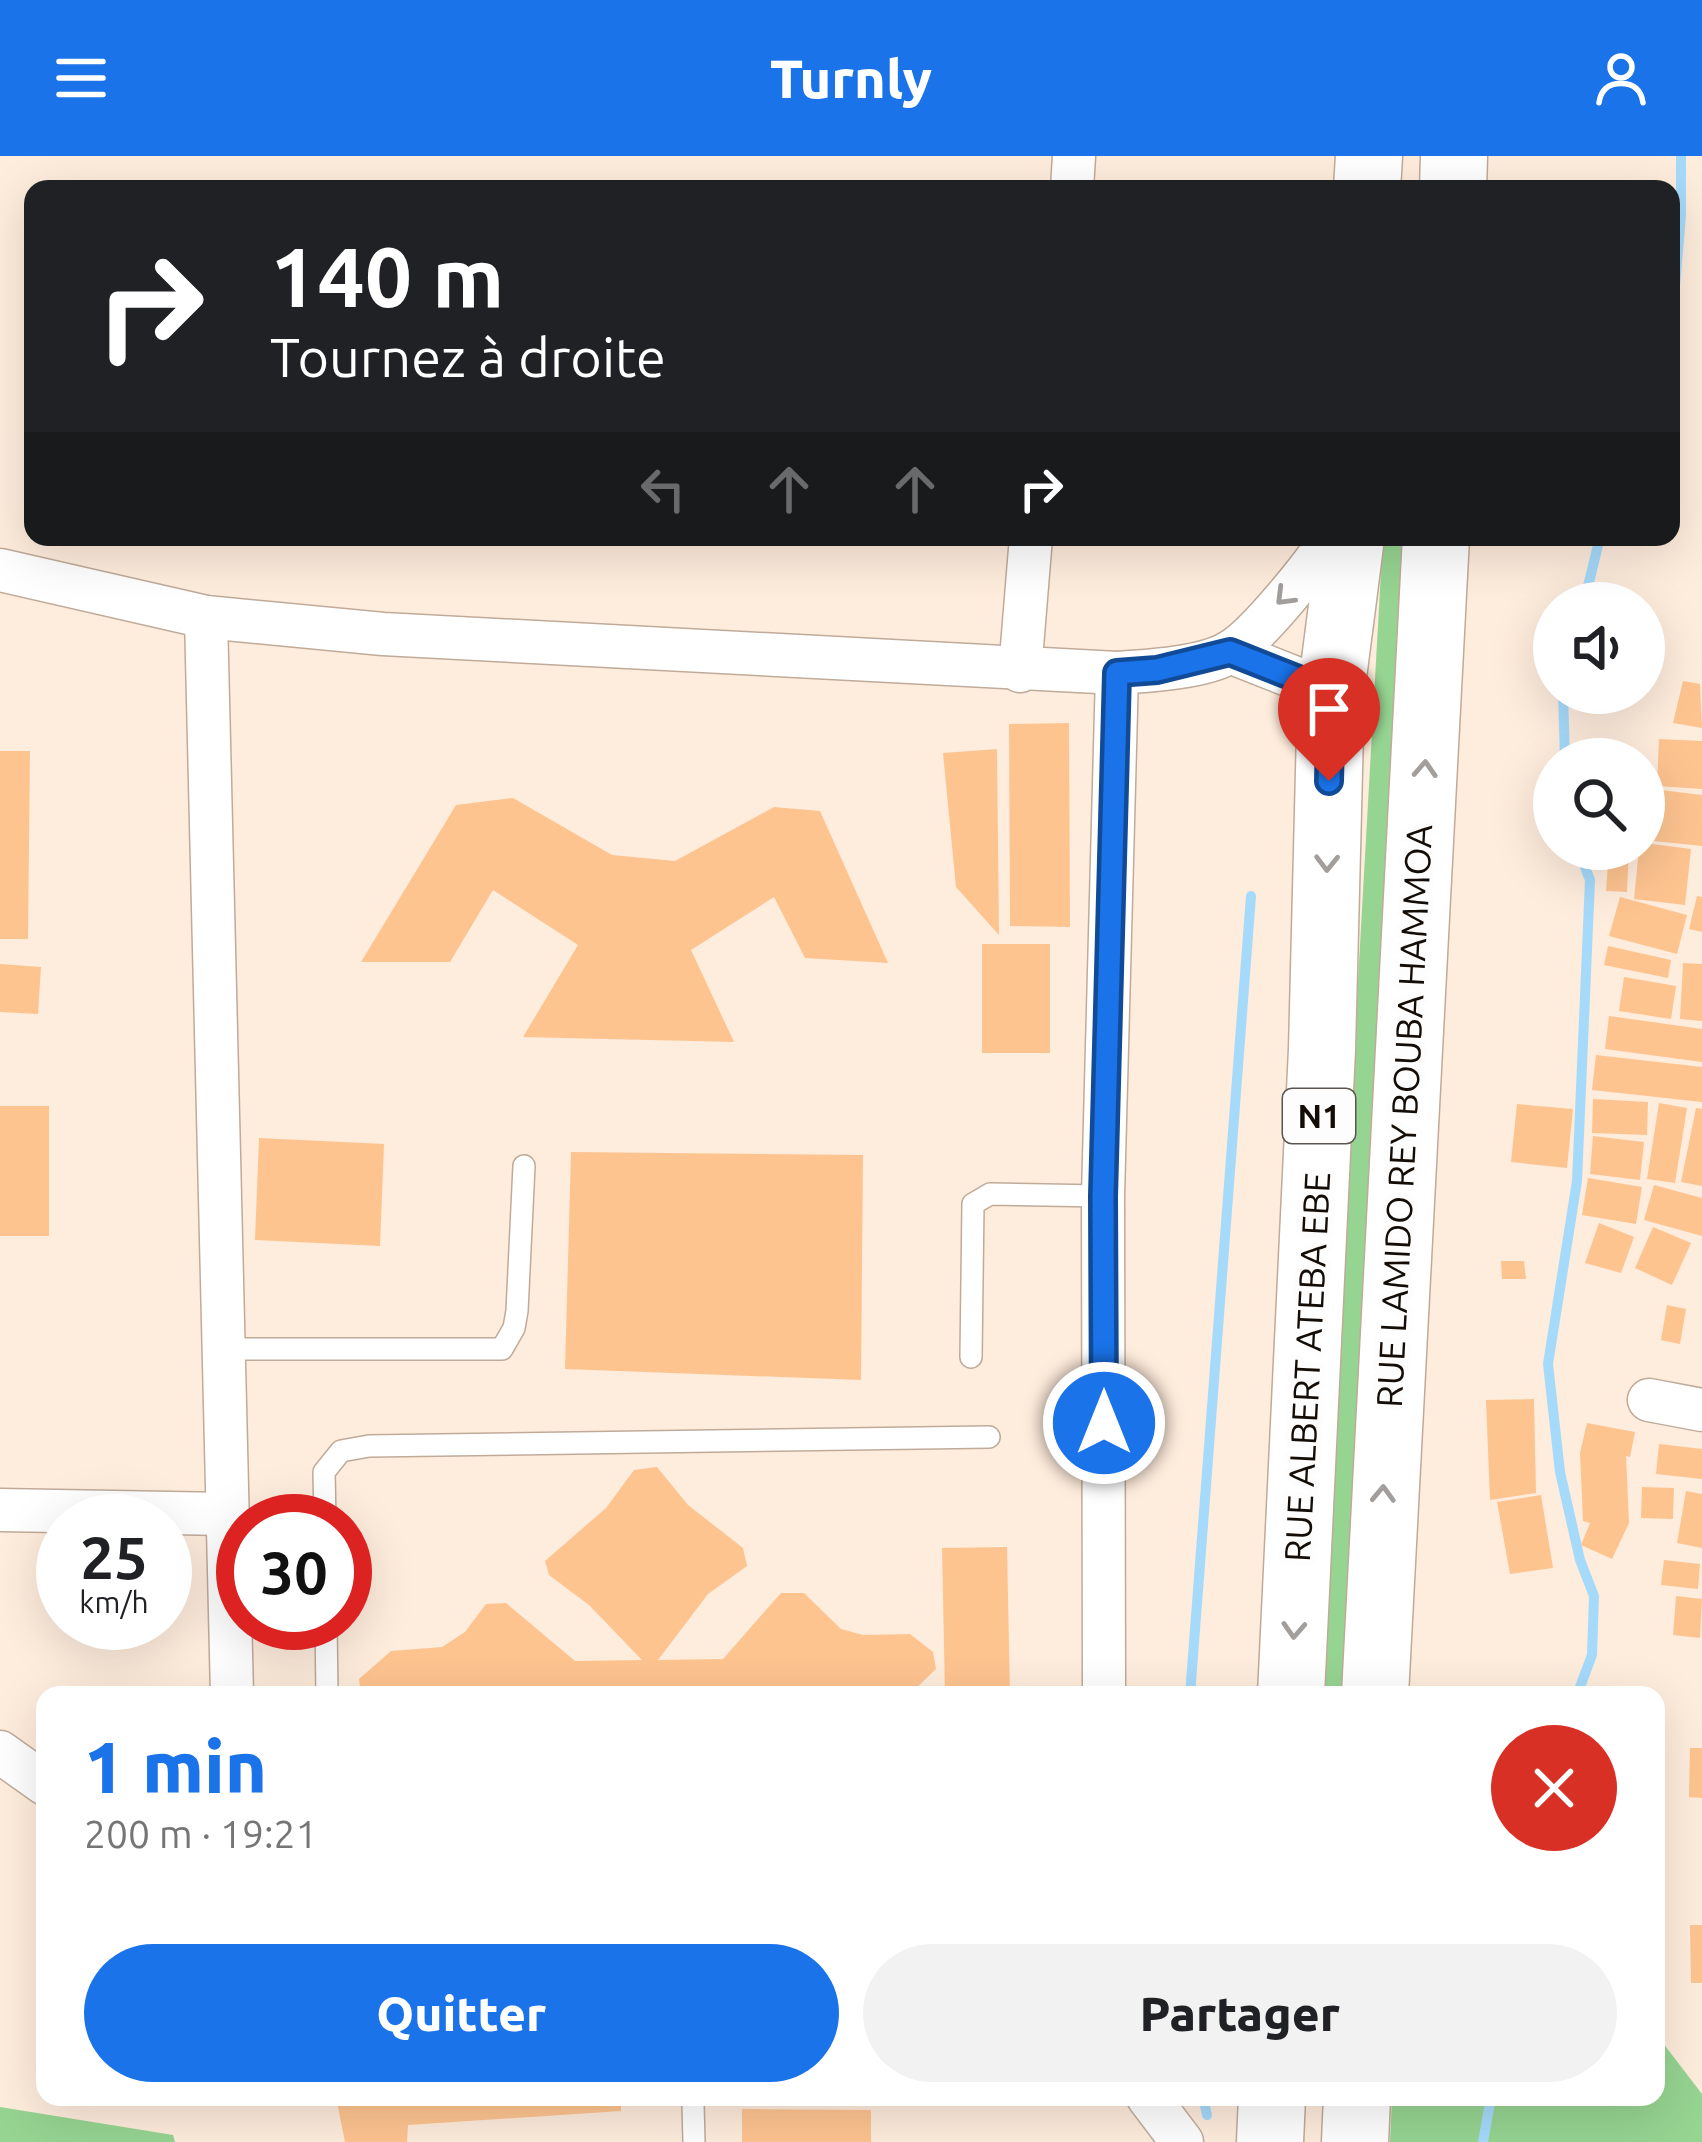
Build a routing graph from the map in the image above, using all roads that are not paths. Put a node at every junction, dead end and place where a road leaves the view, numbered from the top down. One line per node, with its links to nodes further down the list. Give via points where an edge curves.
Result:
1 (1029, 546): 8 (street)
2 (1325, 546): 7 (street, one-way to 7)
3 (1350, 546): 10 (highway, RUE ALBERT ATEBA EBE / N1)
4 (1436, 546): 28 (highway, RUE LAMIDO REY BOUBA HAMMOA / N1, one-way to 4)
5 (0, 570): 6 (street)
6 (206, 617): 8 (street); 13 (street)
7 (1230, 652): 9 (street); 10 (street)
8 (1020, 671): 9 (street)
9 (1117, 673): 12 (street)
10 (1331, 692): 27 (highway, RUE ALBERT ATEBA EBE / N1, one-way to 27)
11 (524, 1166): 13 (lane, via 517,1311 502,1349)
12 (1103, 1196): 14 (lane, via 990,1194 973,1204); 26 (street)
13 (223, 1349): 18 (street)
14 (971, 1357)
15 (1649, 1400): 16 (street)
16 (1702, 1410)
17 (989, 1437): 19 (lane, via 369,1446 341,1451 324,1472)
18 (227, 1494)
19 (324, 1494)
20 (0, 1510): 21 (street)
21 (216, 1514)
22 (231, 1650): 24 (street)
23 (326, 1650): 25 (lane)
24 (232, 1686)
25 (327, 1686)
26 (1104, 1686)
27 (1291, 1686)
28 (1375, 1686)
29 (0, 1752): 30 (street)
30 (36, 1778)
31 (693, 2106): 35 (lane)
32 (1155, 2106): 36 (street)
33 (1272, 2106): 37 (highway)
34 (1357, 2106): 38 (highway)
35 (694, 2142)
36 (1182, 2142)
37 (1270, 2142)
38 (1355, 2142)

